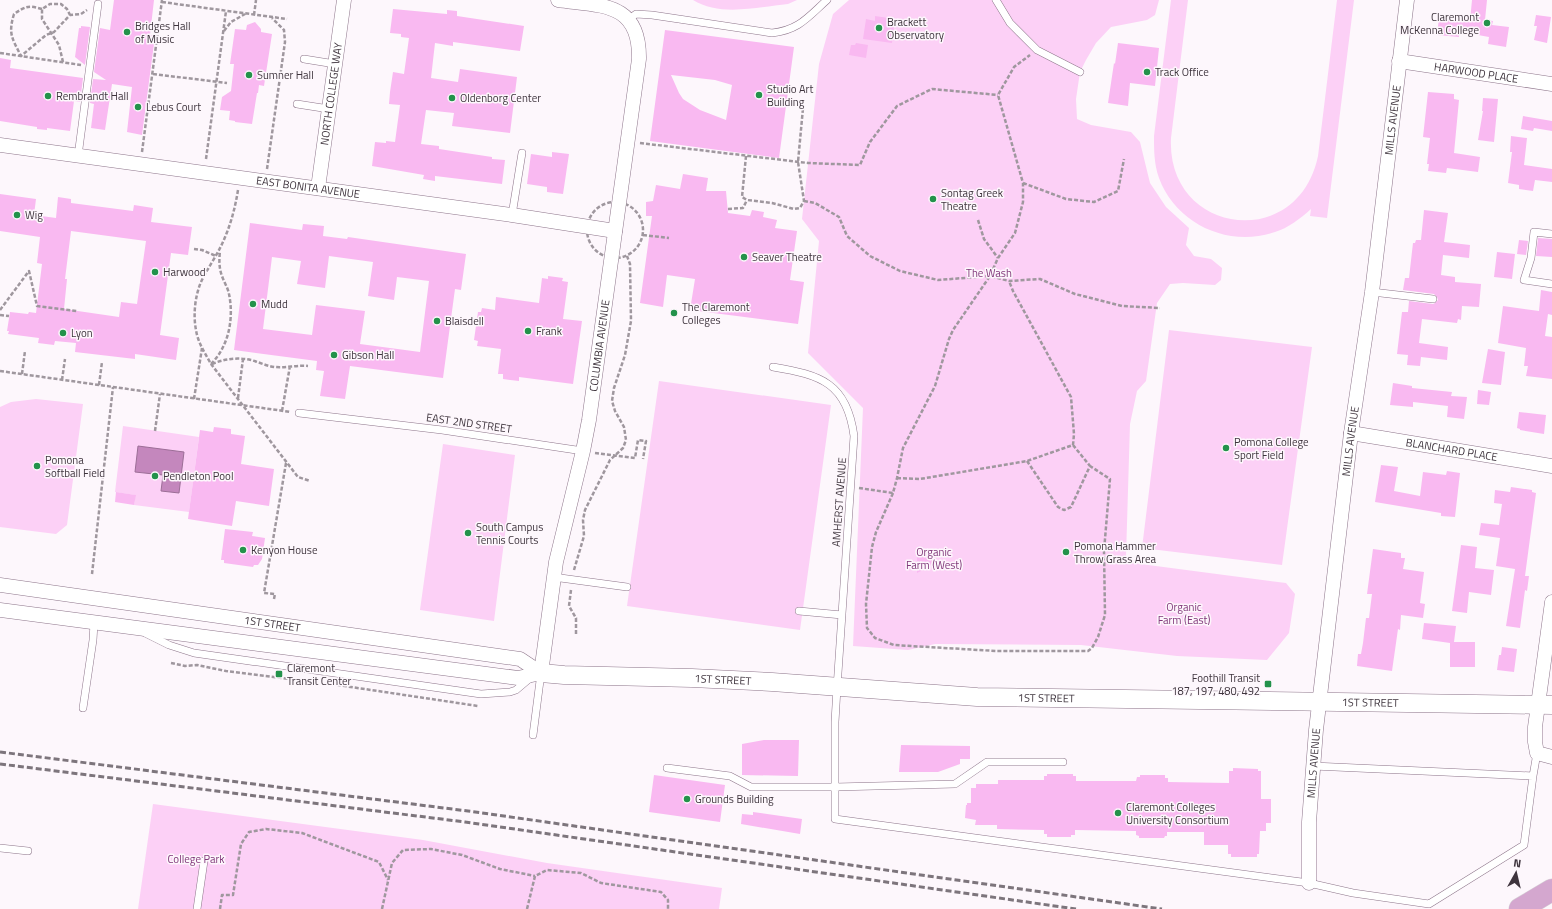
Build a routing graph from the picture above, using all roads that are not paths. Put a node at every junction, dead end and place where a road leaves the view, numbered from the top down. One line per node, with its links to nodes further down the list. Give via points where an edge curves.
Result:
1 (344, 0): 10 (street, NORTH COLLEGE WAY)
2 (558, 0): 7 (street, via 608,7)
3 (828, 0): 7 (lane, via 798,26 785,32 772,33 652,15 636,14)
4 (996, 0): 11 (lane, via 1010,23 1037,50)
5 (1407, 0): 9 (street, MILLS AVENUE)
6 (98, 4): 17 (lane)
7 (628, 18): 20 (street, COLUMBIA AVENUE, via 634,27 639,47)
8 (304, 59): 10 (lane)
9 (1400, 61): 12 (street, HARWOOD PLACE); 23 (street, MILLS AVENUE)
10 (335, 64): 14 (street, NORTH COLLEGE WAY)
11 (1080, 72)
12 (1552, 84)
13 (298, 104): 14 (lane)
14 (329, 109): 18 (street, NORTH COLLEGE WAY)
15 (0, 145): 17 (street, EAST BONITA AVENUE)
16 (522, 153): 19 (lane)
17 (78, 156): 18 (street, EAST BONITA AVENUE)
18 (318, 188): 19 (street, EAST BONITA AVENUE)
19 (512, 215): 20 (street, EAST BONITA AVENUE)
20 (615, 230): 28 (street, COLUMBIA AVENUE)
21 (1552, 234): 22 (lane, via 1534,232 1531,258 1524,280)
22 (1552, 284)
23 (1372, 292): 24 (lane); 27 (street, MILLS AVENUE)
24 (1433, 299)
25 (774, 367): 36 (lane, AMHERST AVENUE, via 816,376 828,383 848,406 854,436)
26 (299, 413): 28 (lane, EAST 2ND STREET, via 442,430)
27 (1351, 433): 29 (street, BLANCHARD PLACE); 41 (street, MILLS AVENUE)
28 (583, 451): 30 (street, COLUMBIA AVENUE)
29 (1552, 466)
30 (553, 577): 32 (lane); 39 (street, COLUMBIA AVENUE)
31 (0, 585): 39 (street, 1ST STREET, via 520,659)
32 (628, 586)
33 (1552, 602): 42 (street)
34 (0, 610): 37 (street, 1ST STREET)
35 (799, 611): 36 (lane)
36 (842, 615): 40 (lane, AMHERST AVENUE)
37 (94, 622): 38 (street, 1ST STREET); 43 (lane)
38 (134, 628): 39 (street, 1ST STREET, via 518,678); 39 (lane, via 169,645 194,653 481,694 516,690)
39 (537, 674): 40 (street, 1ST STREET, via 692,678); 44 (lane)
40 (837, 688): 41 (street, 1ST STREET, via 977,697); 51 (lane, AMHERST AVENUE)
41 (1319, 702): 42 (street, 1ST STREET); 48 (street, MILLS AVENUE)
42 (1545, 705): 45 (street, via 1535,727)
43 (83, 708)
44 (533, 735)
45 (1537, 753): 46 (street); 50 (lane)
46 (1552, 757)
47 (1062, 762): 51 (lane, via 987,762 955,784)
48 (1313, 766): 50 (lane); 55 (street, MILLS AVENUE, via 1309,822)
49 (667, 768): 51 (lane, via 730,776 751,787)
50 (1533, 776): 55 (lane, via 1524,845 1429,904 1353,893)
51 (835, 786): 55 (lane, AMHERST AVENUE, via 835,819)
52 (0, 848): 53 (lane)
53 (28, 851)
54 (204, 861): 57 (lane)
55 (1309, 883)
56 (1552, 890): 58 (main road)
57 (197, 909)
58 (1520, 909)

